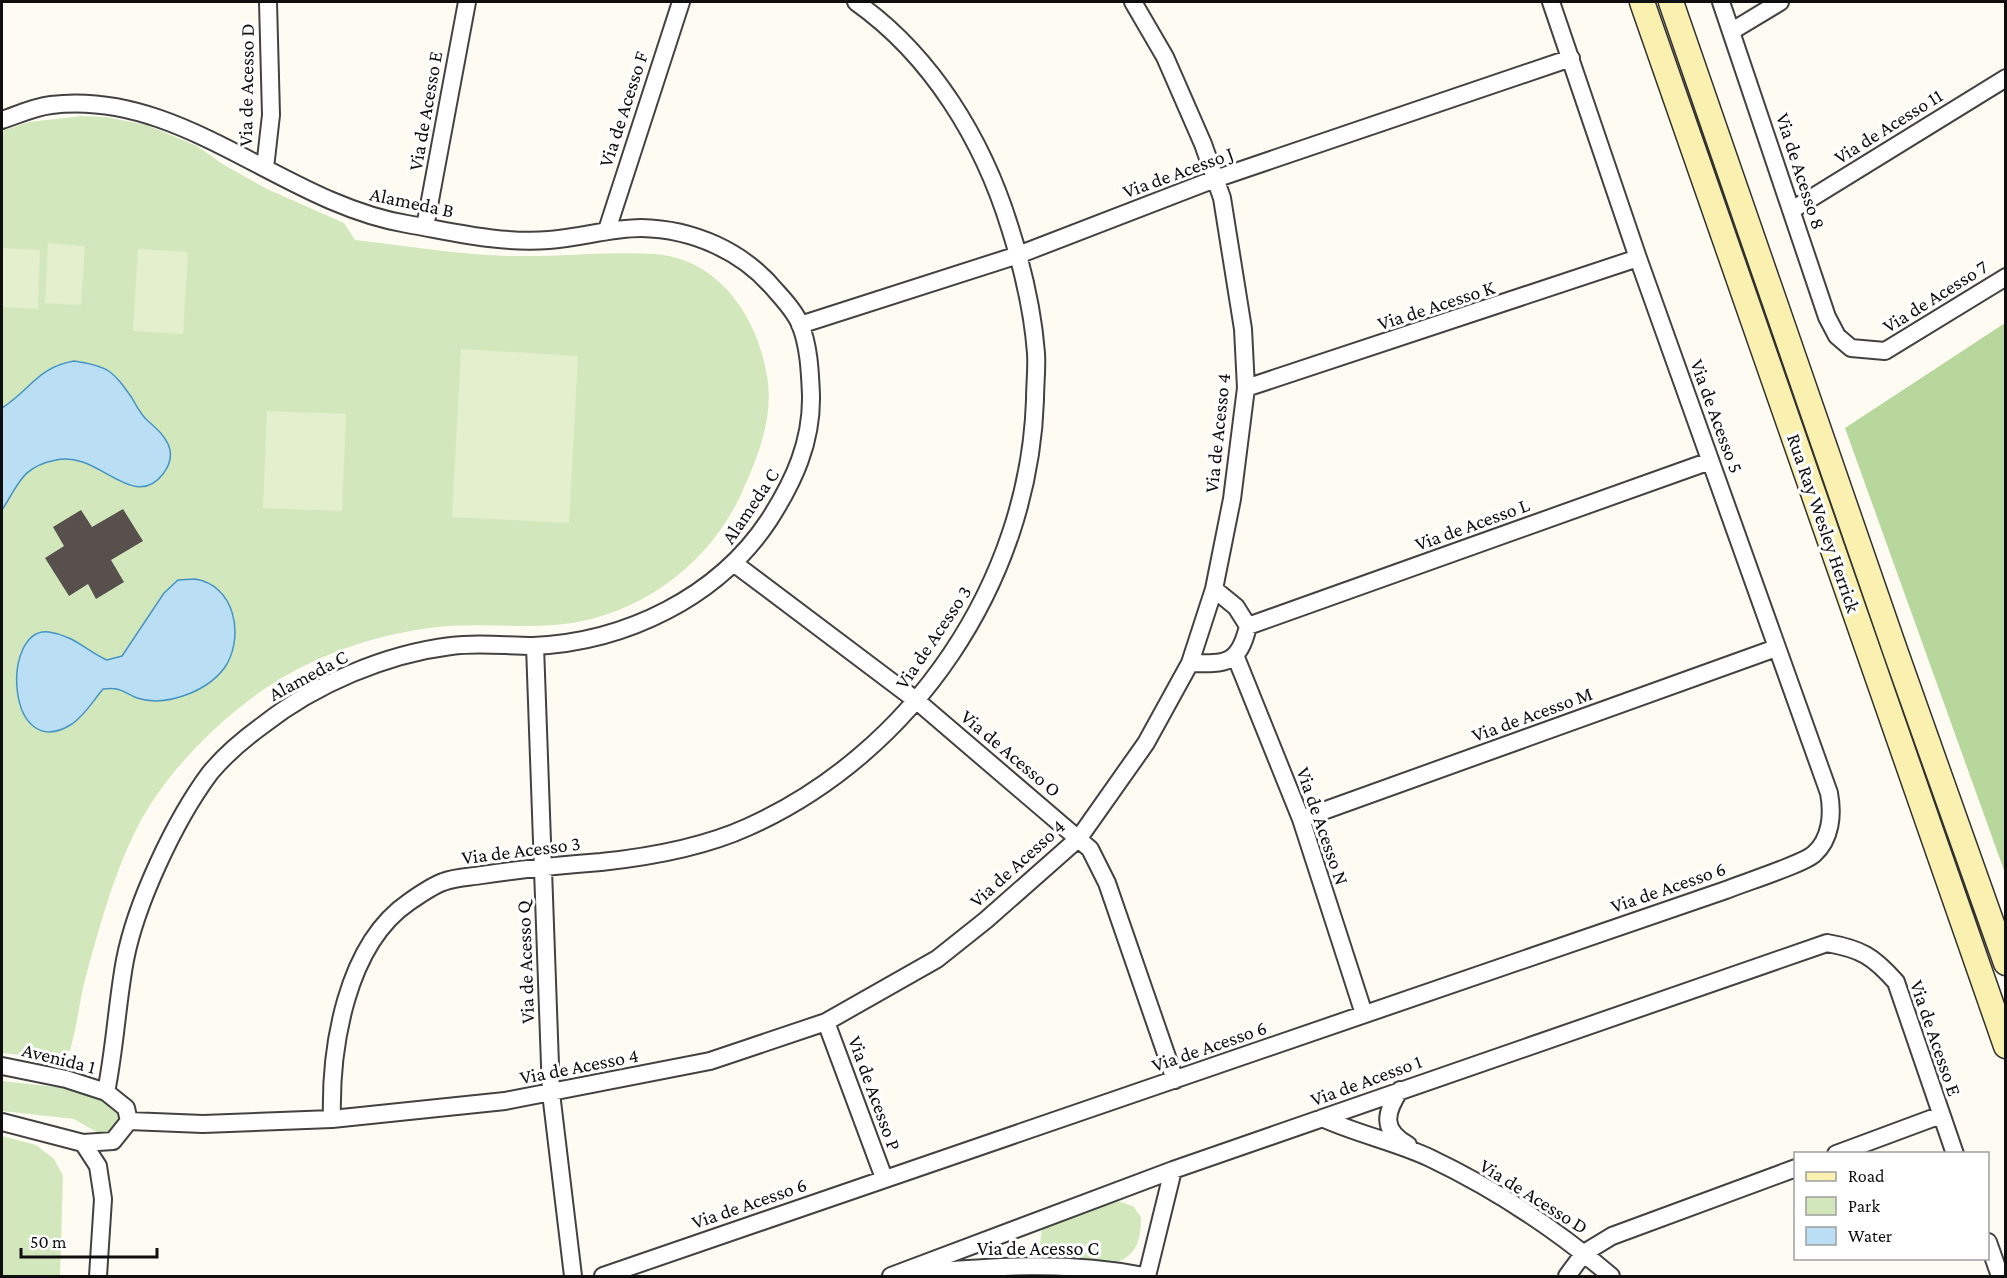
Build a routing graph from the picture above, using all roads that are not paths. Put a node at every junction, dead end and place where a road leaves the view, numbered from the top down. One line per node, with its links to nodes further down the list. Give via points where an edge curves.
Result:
1 (268, 2): 15 (street, Via de Acesso D, via 271,115)
2 (467, 2): 18 (street, Via de Acesso E)
3 (681, 2): 19 (street, Via de Acesso F)
4 (856, 2): 20 (street, Via de Acesso 3, via 909,50 944,91 969,129 987,163)
5 (1133, 2): 16 (street, Via de Acesso 4, via 1165,57)
6 (1551, 2): 12 (street, Via de Acesso 5)
7 (1642, 2): 43 (street, Rua Ray Wesley Herrick)
8 (1671, 2): 40 (street, Rua Ray Wesley Herrick)
9 (1721, 2): 11 (street, Via de Acesso 8)
10 (1780, 2): 11 (street)
11 (1732, 31): 17 (street, Via de Acesso 8)
12 (1571, 58): 16 (street, Via de Acesso J); 21 (street, Via de Acesso 5)
13 (2006, 78): 17 (street, Via de Acesso 11)
14 (2, 120): 15 (street, Alameda B, via 46,105 114,106 164,120)
15 (265, 168): 18 (street, Alameda B, via 375,219)
16 (1215, 179): 20 (street, Via de Acesso J); 25 (street, Via de Acesso 4, via 1227,214 1236,274)
17 (1792, 210): 24 (street, Via de Acesso 8, via 1827,317 1837,336)
18 (425, 227): 19 (street, Alameda B, via 489,239 550,240)
19 (607, 230): 23 (street, Alameda B, via 686,232 737,255 765,277)
20 (1018, 255): 23 (street, Via de Acesso J); 34 (street, Via de Acesso 3, via 1036,353 1029,471 990,590)
21 (1638, 258): 25 (street, Via de Acesso K); 26 (street, Via de Acesso 5)
22 (2006, 277): 24 (street, Via de Acesso 7, via 1885,351)
23 (801, 325): 27 (street, Alameda C, via 810,368 806,440 796,474 752,546)
24 (1851, 348)
25 (1246, 388): 28 (street, Via de Acesso 4, via 1232,499)
26 (1710, 461): 29 (street, Via de Acesso L); 31 (street, Via de Acesso 5)
27 (735, 564): 30 (street, Alameda C, via 666,612 600,636); 34 (street, Via de Acesso O)
28 (1214, 590): 29 (street, via 1236,607); 33 (street, Via de Acesso 4)
29 (1248, 626): 32 (street)
30 (535, 646): 38 (street, Via de Acesso Q); 47 (street, Alameda C, via 455,645 377,663 320,689 265,723 211,771 142,899 126,959)
31 (1776, 648): 35 (street, Via de Acesso M); 37 (street, Via de Acesso 5, via 1829,793 1833,810)
32 (1235, 655): 33 (street, via 1221,664); 35 (street, Via de Acesso N)
33 (1190, 663): 36 (street, Via de Acesso 4, via 1146,743)
34 (917, 701): 36 (street, Via de Acesso O); 38 (street, Via de Acesso 3, via 864,754 807,796 745,828 679,849 606,861)
35 (1301, 819): 41 (street, Via de Acesso N)
36 (1079, 838): 42 (street, Via de Acesso 4, via 937,959); 45 (street, Via de Acesso O, via 1095,856 1107,883)
37 (1822, 843): 41 (street, Via de Acesso 6, via 1813,855 1726,890)
38 (542, 865): 48 (street, Via de Acesso Q); 51 (street, Via de Acesso 3, via 443,882 406,903 381,929 358,963 344,1006)
39 (1859, 950): 46 (street, Via de Acesso 1, via 1827,943); 49 (street, Via de Acesso E, via 1878,961 1896,982)
40 (2006, 963)
41 (1364, 1014): 45 (street, Via de Acesso 6)
42 (826, 1022): 48 (street, Via de Acesso 4, via 710,1061); 60 (street, Via de Acesso P)
43 (2006, 1046)
44 (2, 1066): 47 (street, Avenida 1)
45 (1174, 1080): 60 (street, Via de Acesso 6)
46 (1400, 1090): 50 (street, Via de Acesso 1); 57 (street, Via de Acesso D, via 1389,1107 1389,1126 1394,1137)
47 (106, 1092): 52 (street, via 126,1108)
48 (551, 1093): 51 (street, Via de Acesso 4); 64 (street, Via de Acesso Q)
49 (1941, 1115): 55 (street); 56 (street, Via de Acesso E)
50 (1322, 1118): 57 (street, Via de Acesso D); 59 (street, Via de Acesso 1)
51 (332, 1119): 52 (street, Via de Acesso 4, via 203,1124)
52 (129, 1121): 54 (street, via 112,1141)
53 (2, 1122): 54 (street)
54 (83, 1143): 63 (street, via 98,1166 103,1199)
55 (1841, 1152)
56 (1954, 1152)
57 (1429, 1158): 62 (street, Via de Acesso D, via 1516,1206)
58 (1794, 1169): 62 (street, via 1612,1236)
59 (1173, 1170): 66 (street, Via de Acesso 1); 67 (street)
60 (884, 1178): 65 (street, Via de Acesso 6)
61 (1989, 1245): 70 (street)
62 (1584, 1253): 68 (street); 69 (street, Via de Acesso D)
63 (98, 1276)
64 (573, 1276)
65 (603, 1276)
66 (893, 1276): 67 (street, Via de Acesso C, via 1003,1265 1107,1269)
67 (1146, 1276)
68 (1567, 1276)
69 (1611, 1276)
70 (2000, 1276)

